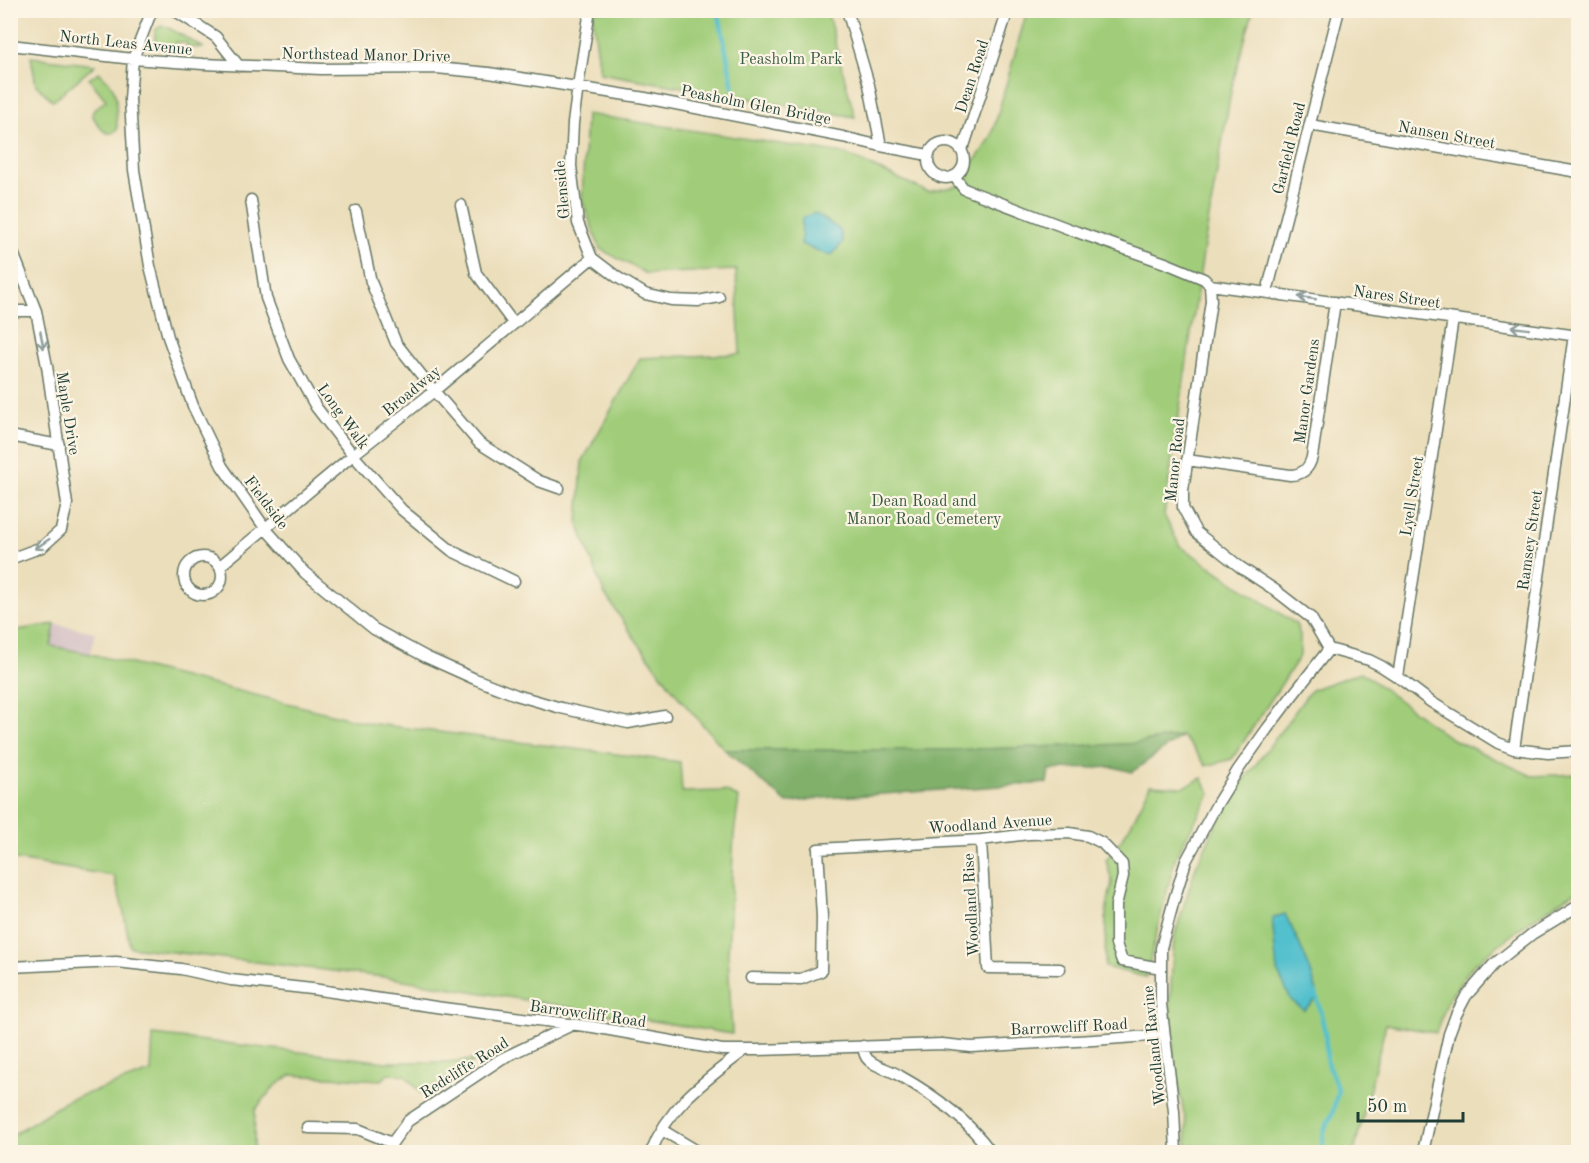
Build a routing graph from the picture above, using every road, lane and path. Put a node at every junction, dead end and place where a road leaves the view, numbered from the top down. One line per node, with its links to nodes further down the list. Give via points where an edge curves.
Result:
1 (152, 10): 8 (street, Fieldside)
2 (174, 10): 9 (street, via 216,37)
3 (590, 10): 10 (street, Glenside)
4 (847, 10): 12 (street, via 869,85)
5 (1008, 10): 13 (street, Dean Road)
6 (1339, 10): 11 (street, Garfield Road)
7 (10, 45): 8 (street, North Leas Avenue)
8 (133, 59): 9 (street, North Leas Avenue); 37 (street, Fieldside, via 130,99 134,170 150,266 168,337 193,406 222,466)
9 (239, 66): 10 (street, Northstead Manor Drive, via 436,68)
10 (578, 86): 12 (street, Peasholm Glen Bridge); 21 (street, Glenside, via 571,166 578,223)
11 (1310, 125): 15 (street, Nansen Street); 23 (street, Garfield Road)
12 (880, 146): 14 (street, Peasholm Glen Bridge)
13 (960, 148): 14 (street, via 944,141 931,148); 16 (street, via 964,163)
14 (928, 155): 16 (street, via 928,166 934,174 940,178)
15 (1578, 171)
16 (954, 176): 22 (street, via 964,189 1168,264)
17 (251, 200): 34 (street, Long Walk, via 266,298 289,359 316,407)
18 (461, 205): 29 (street, via 476,273)
19 (356, 212): 31 (street, via 371,282 396,343)
20 (10, 245): 27 (street, Maple Drive)
21 (592, 258): 24 (street, via 645,294 671,300); 29 (street, Broadway)
22 (1210, 285): 23 (street, Nares Street); 35 (street, Manor Road, via 1211,301)
23 (1267, 292): 25 (street, Nares Street, one-way to 23)
24 (719, 297)
25 (1335, 302): 28 (street, Nares Street); 35 (street, Manor Gardens, via 1308,468 1290,475)
26 (10, 311): 27 (street)
27 (36, 311): 33 (street, Maple Drive, one-way to 33)
28 (1453, 319): 30 (street, Nares Street, one-way to 28); 42 (street, Lyell Street)
29 (514, 324): 31 (street, Broadway)
30 (1576, 335): 44 (street, Ramsey Street)
31 (434, 391): 34 (street, Broadway); 36 (street, via 479,443 538,481)
32 (10, 436): 33 (street)
33 (59, 445): 38 (street, Maple Drive, one-way to 38, via 67,504 61,530 42,547)
34 (353, 455): 37 (street, Broadway); 40 (street, Long Walk, via 402,510 452,551)
35 (1187, 460): 41 (street, Manor Road, via 1183,508 1196,532 1311,618)
36 (559, 488)
37 (265, 528): 39 (street, Broadway); 43 (street, Fieldside, via 305,573 374,629 426,657 516,695 561,708 628,723)
38 (10, 559)
39 (220, 566)
40 (514, 581)
41 (1329, 649): 42 (street, via 1369,660); 49 (street, Woodland Ravine, via 1267,729 1217,804 1186,861 1161,948)
42 (1398, 677): 44 (street, via 1477,731)
43 (665, 716)
44 (1514, 749): 45 (street)
45 (1578, 751)
46 (981, 840): 49 (street, Woodland Avenue, via 1070,833 1102,843 1122,864 1116,905 1116,944 1122,961); 50 (street, Woodland Rise, via 988,968); 51 (street, Woodland Avenue, via 818,849 821,971 801,979)
47 (1578, 906): 63 (street, via 1532,934 1493,965 1466,996 1449,1034)
48 (10, 967): 52 (street, Barrowcliff Road, via 116,962)
49 (1161, 968): 53 (street, Woodland Ravine)
50 (1060, 969)
51 (751, 978)
52 (572, 1025): 55 (street, Barrowcliff Road, via 722,1050); 58 (street, Redcliffe Road, via 501,1059 408,1120)
53 (1164, 1035): 54 (street, Barrowcliff Road, via 971,1047); 62 (street, Woodland Ravine)
54 (863, 1046): 55 (street, Barrowcliff Road); 61 (street, via 869,1061 942,1102 965,1121)
55 (745, 1050): 57 (street, via 682,1101)
56 (308, 1128): 58 (street, via 358,1129)
57 (662, 1130): 59 (street); 60 (street)
58 (391, 1148)
59 (651, 1152)
60 (699, 1152)
61 (991, 1152)
62 (1176, 1152)
63 (1423, 1152)

